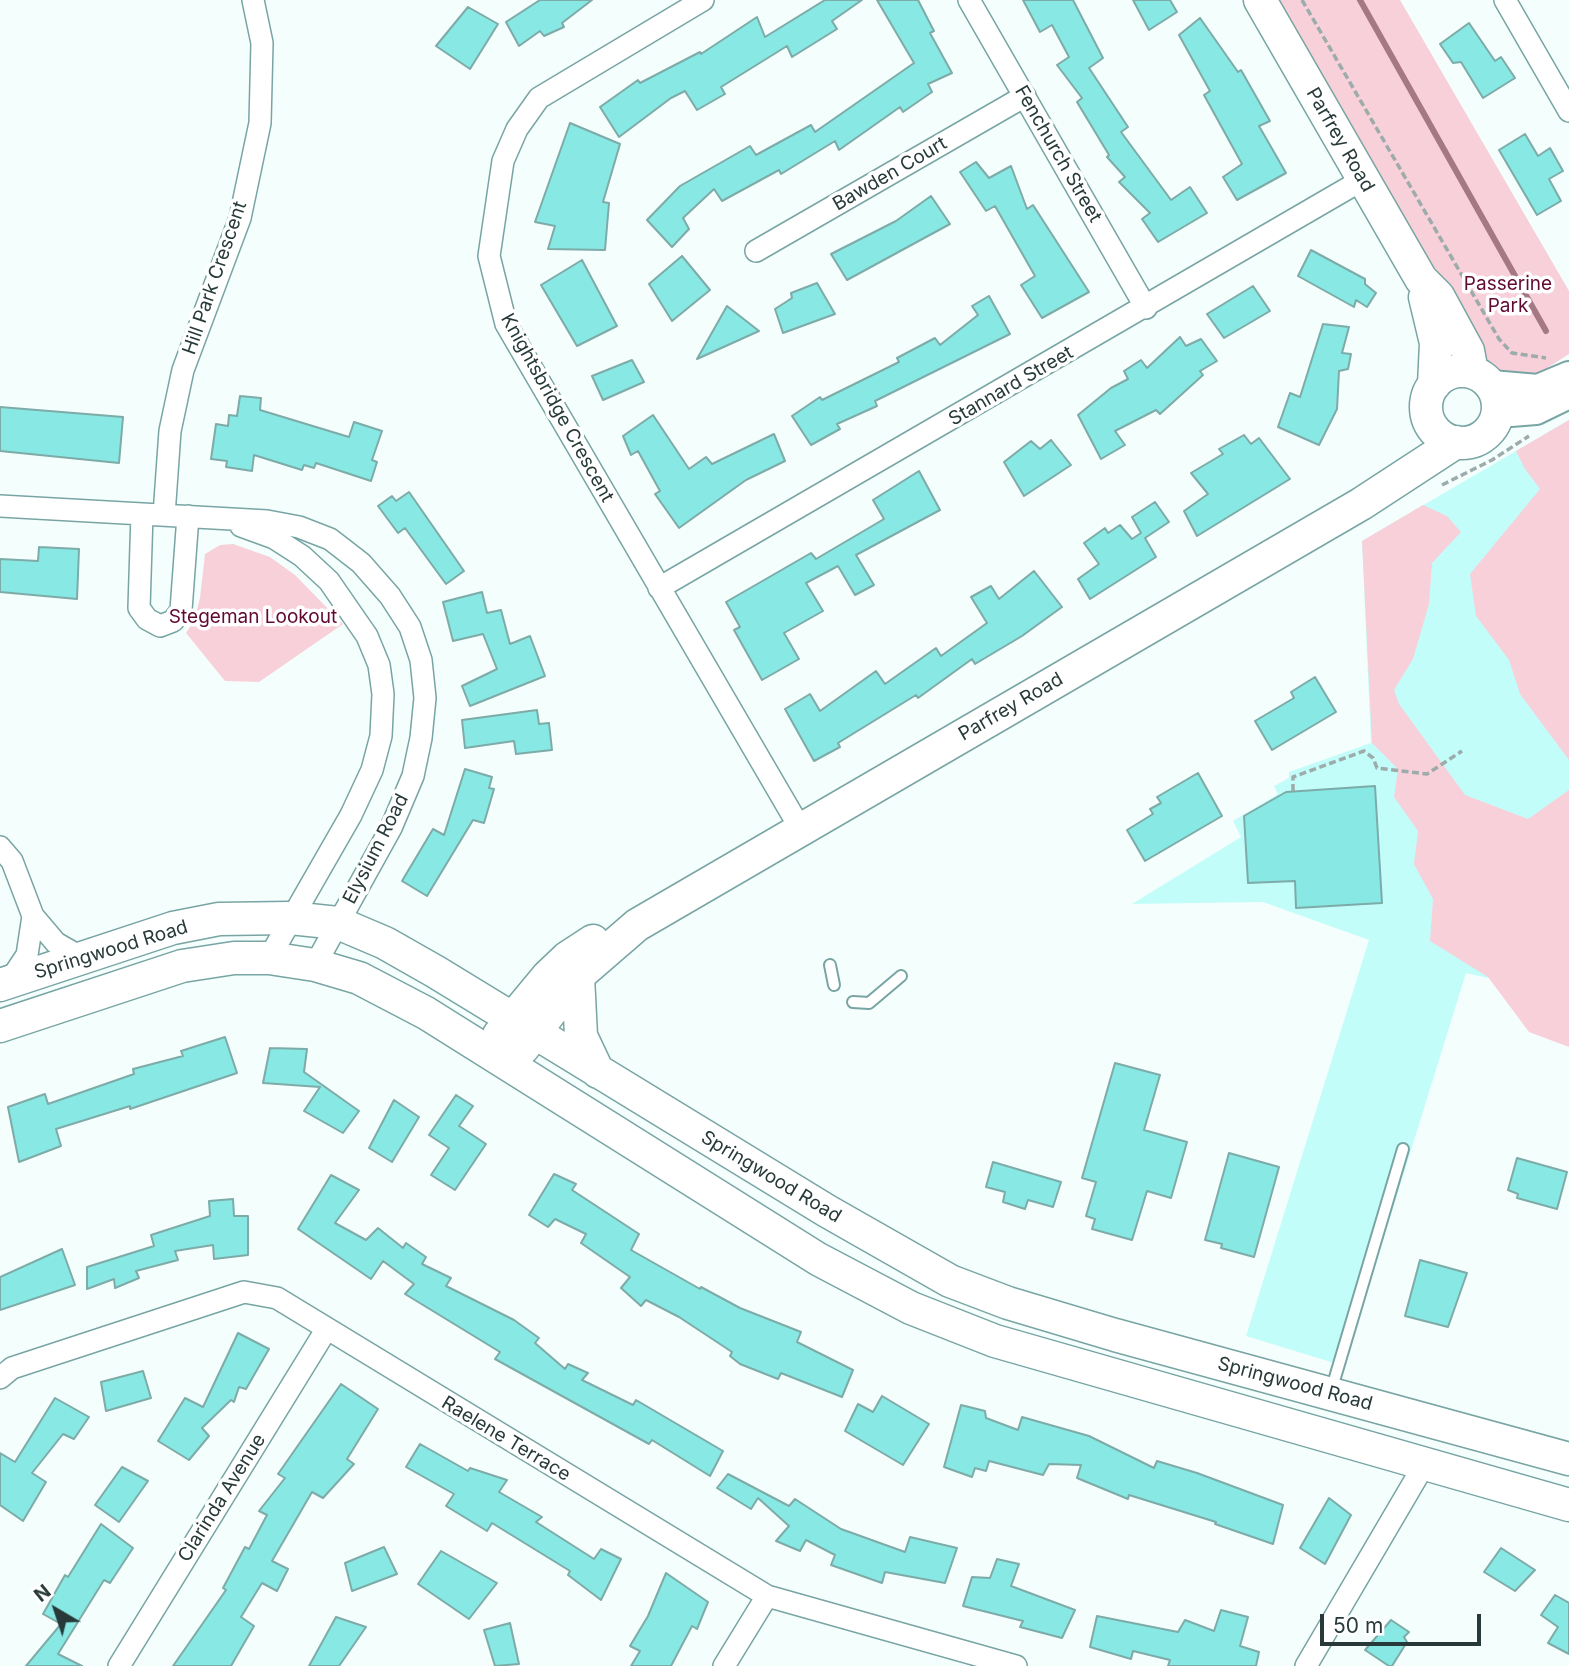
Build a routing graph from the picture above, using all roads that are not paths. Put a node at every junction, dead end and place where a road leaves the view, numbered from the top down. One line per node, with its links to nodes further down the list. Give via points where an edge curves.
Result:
1 (253, 0): 21 (street, Hill Park Crescent, via 261,43 260,123 240,218 183,370 170,431)
2 (703, 0): 24 (street, Knightsbridge Crescent, via 539,98 517,129 503,161 489,256 506,324)
3 (970, 0): 6 (street, Fenchurch Street)
4 (1260, 0): 8 (main road, Parfrey Road)
5 (1505, 0): 7 (street)
6 (1025, 96): 9 (street, Bawden Court); 11 (street, Fenchurch Street)
7 (1569, 111)
8 (1362, 180): 10 (main road, Parfrey Road); 11 (street, Stannard Street)
9 (756, 251)
10 (1421, 279): 13 (main road, Parfrey Road, via 1436,343); 14 (main road, Parfrey Road, via 1438,296)
11 (1146, 308): 24 (street, Stannard Street)
12 (1560, 367): 14 (street, via 1538,389)
13 (1434, 385): 14 (main road, via 1455,372); 16 (main road, via 1427,401)
14 (1487, 390): 15 (street, via 1536,410); 17 (main road, via 1492,427 1481,438)
15 (1569, 394)
16 (1428, 417): 17 (main road, via 1438,434); 18 (main road, Parfrey Road, via 1413,451)
17 (1455, 442): 18 (main road, Parfrey Road)
18 (1387, 489): 25 (main road, Parfrey Road)
19 (0, 506): 20 (street, Elysium Road)
20 (142, 514): 21 (street, Elysium Road); 22 (street, via 139,608 160,626 173,621 181,610)
21 (164, 515): 22 (street, Elysium Road)
22 (187, 516): 23 (street, Elysium Road)
23 (220, 518): 28 (street, Elysium Road, via 274,538 302,556 329,581 368,636 379,665 381,736 372,770 351,816); 29 (street, Elysium Road, via 299,527 330,540 361,563 390,596 410,626 421,660 425,698 413,776 391,828)
24 (659, 589): 25 (street, Knightsbridge Crescent)
25 (800, 828): 30 (main road, Parfrey Road)
26 (0, 847): 27 (street, via 12,861)
27 (33, 916): 32 (street, via 56,943); 37 (street, via 27,955)
28 (290, 918): 29 (main road, Springwood Road); 31 (street, Elysium Road); 32 (main road, Springwood Road, via 219,919 173,928)
29 (338, 922): 33 (street, Elysium Road); 40 (main road, Springwood Road, via 386,943)
30 (637, 925): 35 (main road, Parfrey Road); 40 (main road, Parfrey Road, via 597,938 567,958)
31 (269, 958): 33 (main road, Springwood Road); 41 (main road, Springwood Road, via 182,966)
32 (83, 959): 37 (main road, Springwood Road)
33 (315, 965): 42 (main road, Springwood Road, via 359,978)
34 (830, 965): 38 (lane)
35 (578, 976): 40 (main road, Parfrey Road); 43 (main road, via 581,1036)
36 (901, 976): 39 (lane, via 869,1003)
37 (4, 984)
38 (834, 985)
39 (853, 1002)
40 (523, 1025): 42 (main road, Parfrey Road); 43 (main road, Springwood Road)
41 (0, 1026)
42 (499, 1059): 49 (main road, Springwood Road, via 818,1259 911,1308 995,1341)
43 (598, 1072): 47 (main road, Springwood Road, via 950,1281 1103,1332)
44 (1403, 1149): 47 (lane)
45 (326, 1330): 46 (street, Raelene Terrace, via 277,1298 244,1292 12,1368); 51 (street, Raelene Terrace); 52 (street, Clarinda Avenue)
46 (0, 1378)
47 (1330, 1394): 48 (main road, Springwood Road)
48 (1569, 1459)
49 (1424, 1465): 50 (main road, Springwood Road); 55 (street)
50 (1569, 1505)
51 (767, 1597): 53 (street); 54 (street, Raelene Terrace)
52 (119, 1666)
53 (724, 1666)
54 (1016, 1666)
55 (1306, 1666)

